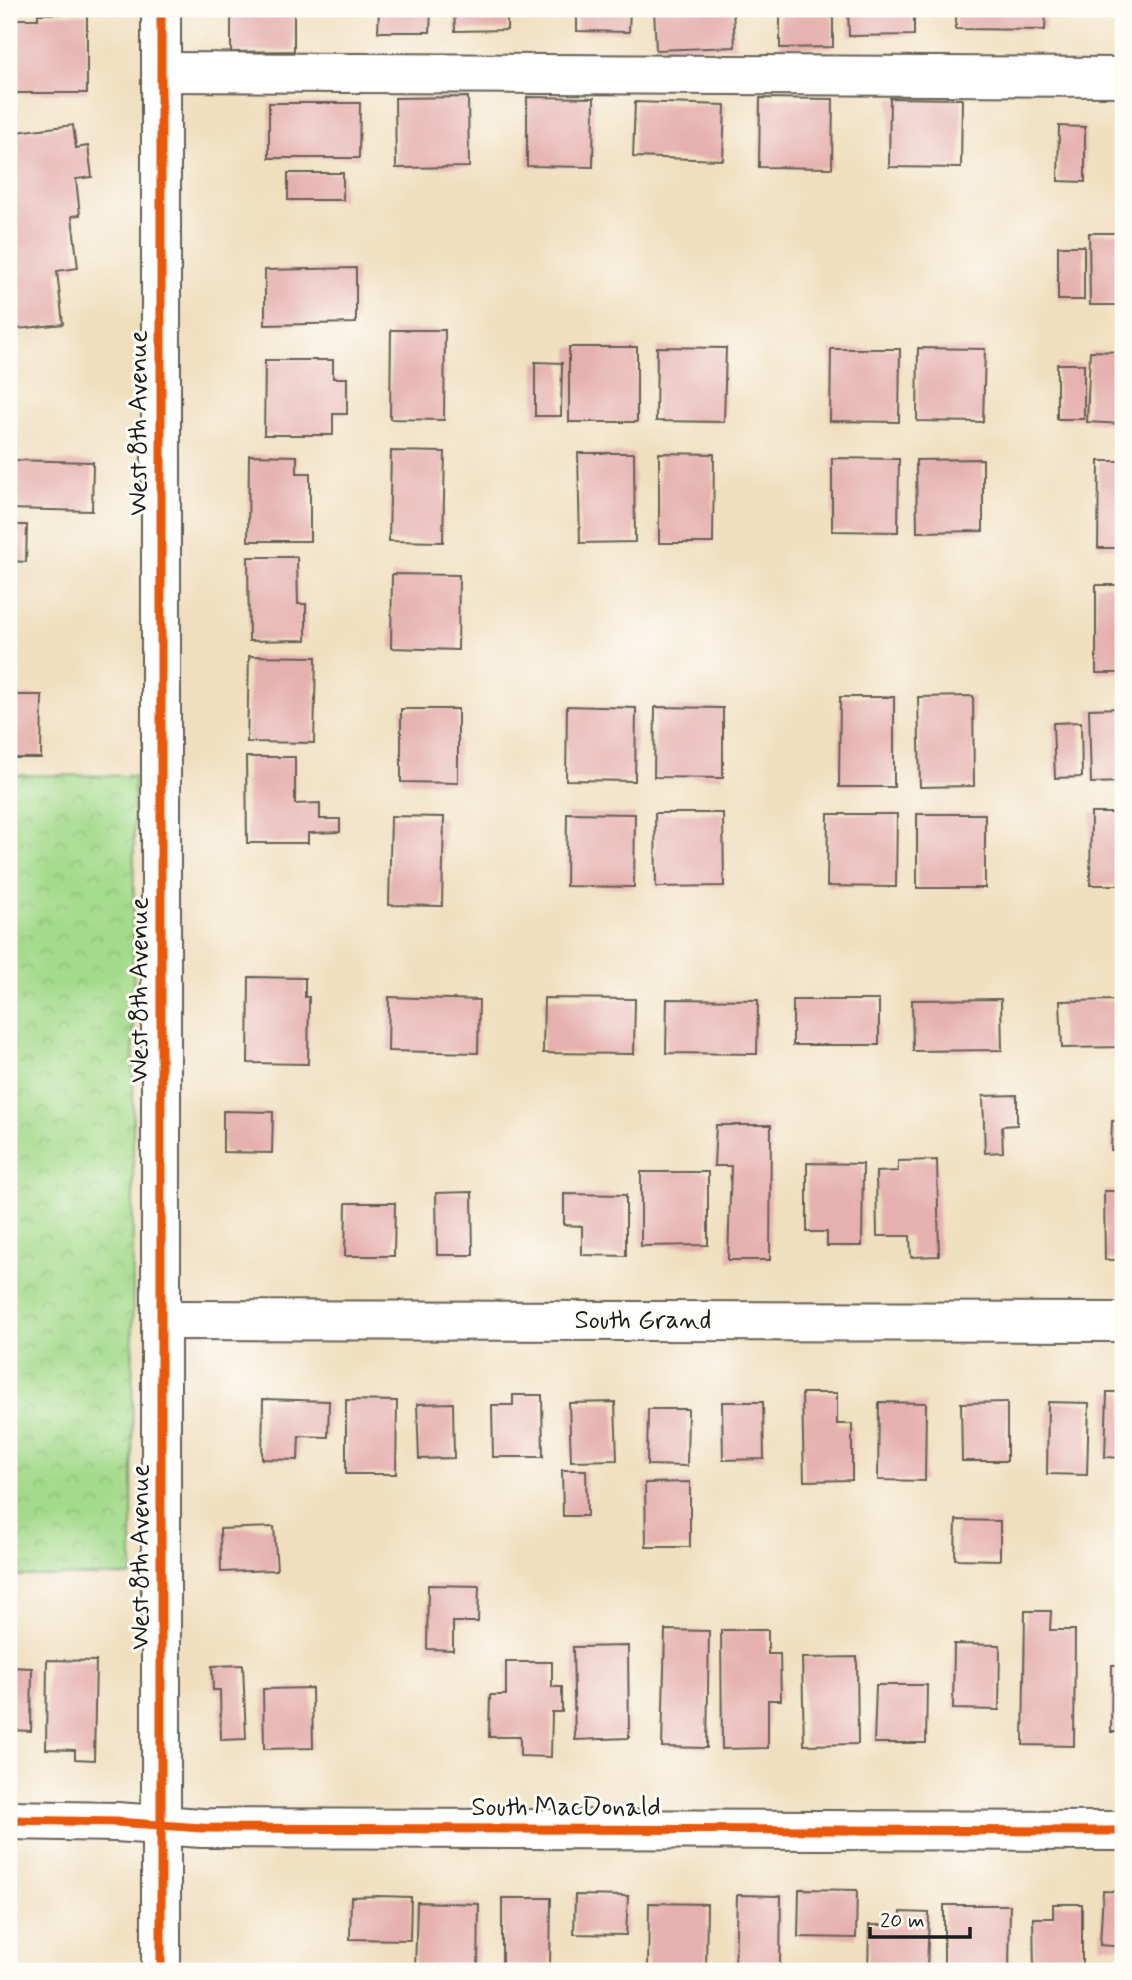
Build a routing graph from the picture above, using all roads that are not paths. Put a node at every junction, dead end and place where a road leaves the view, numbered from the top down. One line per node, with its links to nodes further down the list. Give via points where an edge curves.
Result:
1 (161, 9): 2 (street, West 8th Avenue)
2 (161, 72): 3 (street); 4 (street, West 8th Avenue)
3 (1123, 77)
4 (162, 1320): 5 (street, South Grand); 7 (street, West 8th Avenue)
5 (1123, 1322)
6 (9, 1820): 7 (street, South MacDonald)
7 (162, 1825): 8 (street, South MacDonald); 9 (street, West 8th Avenue)
8 (1123, 1831)
9 (161, 1971)

